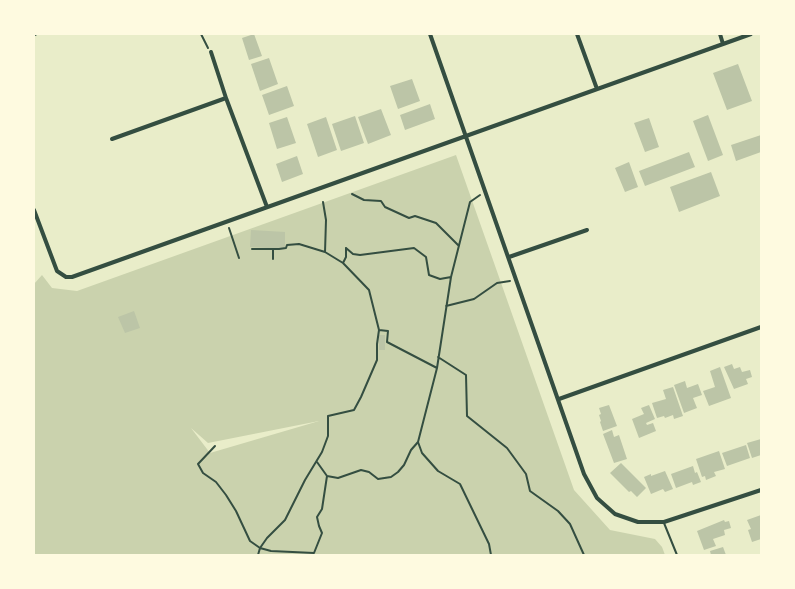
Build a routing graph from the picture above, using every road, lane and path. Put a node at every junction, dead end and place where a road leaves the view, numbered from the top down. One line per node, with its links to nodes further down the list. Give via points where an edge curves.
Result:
1 (201, 34): 7 (path)
2 (430, 34): 10 (street)
3 (577, 34): 8 (street)
4 (720, 34): 6 (street)
5 (751, 34): 6 (street)
6 (723, 44): 8 (street)
7 (211, 52): 9 (street)
8 (597, 89): 10 (street)
9 (226, 98): 11 (street); 15 (street)
10 (466, 137): 12 (street); 15 (street)
11 (112, 139)
12 (485, 191): 19 (path, via 470,202); 23 (street)
13 (352, 194): 19 (path, via 364,200 381,201 385,207 409,218 415,216 436,223)
14 (323, 202): 22 (path)
15 (267, 207): 17 (street)
16 (34, 210): 17 (street, via 57,271 66,277)
17 (226, 221): 24 (path)
18 (587, 230): 23 (street)
19 (459, 246): 27 (path)
20 (252, 249): 21 (path)
21 (273, 249): 22 (path, via 299,244); 25 (path)
22 (325, 252): 26 (path)
23 (509, 257): 28 (street)
24 (239, 258)
25 (273, 259)
26 (343, 264): 27 (path, via 346,248 360,255 414,248 426,257 429,275 440,279); 31 (path, via 369,290)
27 (451, 277): 29 (path)
28 (517, 281): 29 (path, via 497,283 474,300); 34 (street)
29 (446, 306): 32 (path)
30 (761, 327): 34 (street)
31 (379, 330): 33 (path, via 388,331 387,342); 37 (path, via 377,360 369,380 354,410 328,416 328,436)
32 (438, 357): 33 (path); 45 (path, via 466,375 467,416 507,448 526,474 530,491 570,524)
33 (436, 368): 35 (path)
34 (559, 399): 40 (street, via 584,474 596,498 615,514 638,522)
35 (418, 442): 38 (path, via 404,465 391,477 378,479 361,470 338,478); 44 (path, via 422,453 438,471 460,484 489,544)
36 (215, 446): 41 (path, via 198,464 226,495 250,541)
37 (317, 462): 38 (path); 41 (path, via 285,520)
38 (326, 476): 42 (path, via 322,509 317,517 322,534)
39 (761, 490): 40 (street)
40 (664, 522): 46 (lane)
41 (260, 548): 42 (path); 43 (path)
42 (313, 554)
43 (258, 555)
44 (491, 555)
45 (584, 555)
46 (677, 555)

